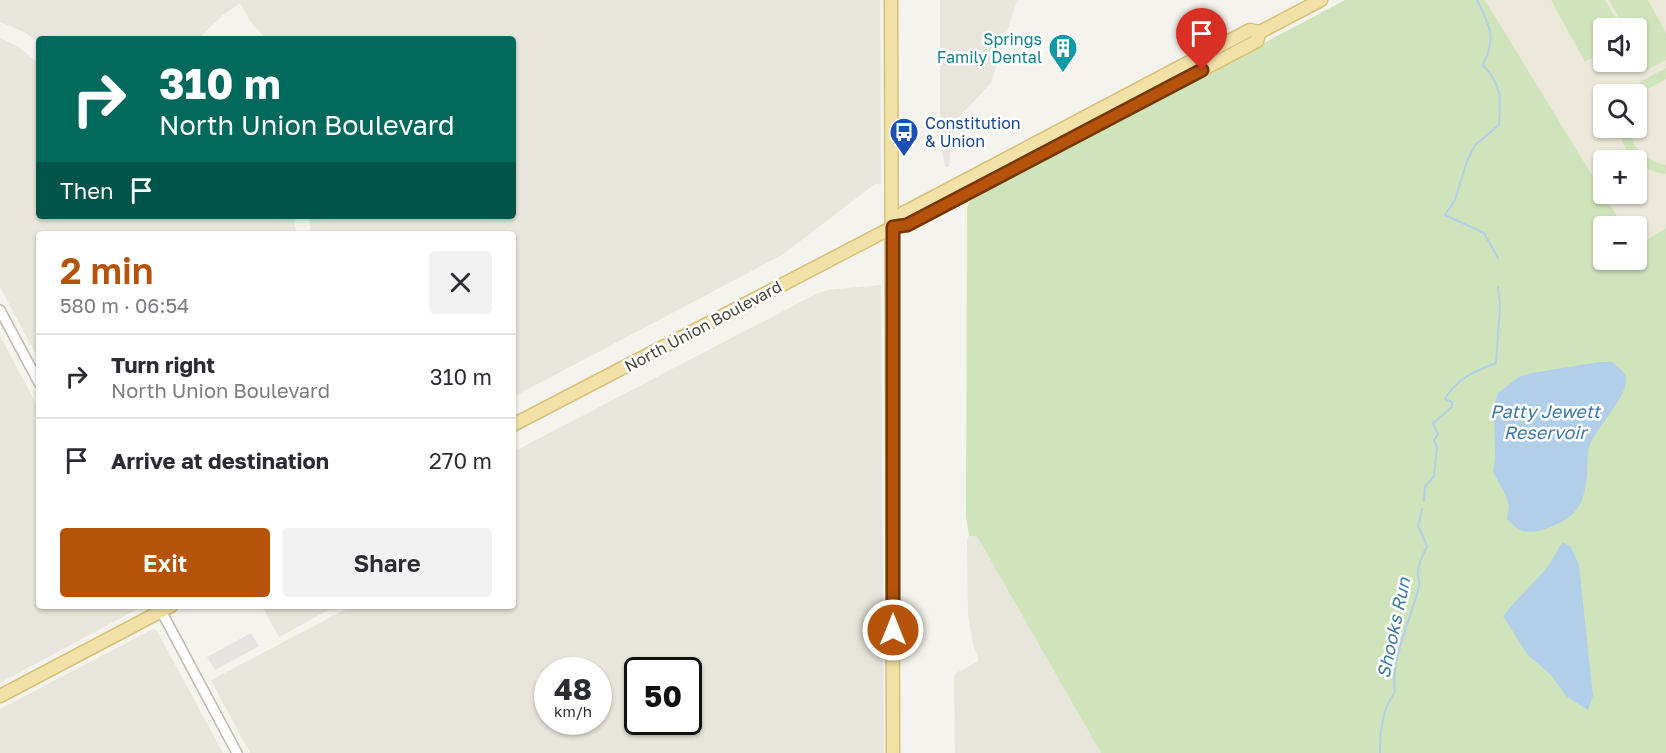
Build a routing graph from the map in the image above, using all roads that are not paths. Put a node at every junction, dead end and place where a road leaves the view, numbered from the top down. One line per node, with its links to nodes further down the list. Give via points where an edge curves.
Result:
1 (891, 0): 3 (main road)
2 (1321, 0): 3 (main road, North Union Boulevard, via 1260,32 1257,41 907,225)
3 (893, 227): 6 (main road, North Union Boulevard); 11 (main road)
4 (0, 310): 5 (street)
5 (36, 377)
6 (516, 423)
7 (162, 609): 9 (main road)
8 (165, 609): 10 (street)
9 (0, 696)
10 (237, 753)
11 (893, 753)

